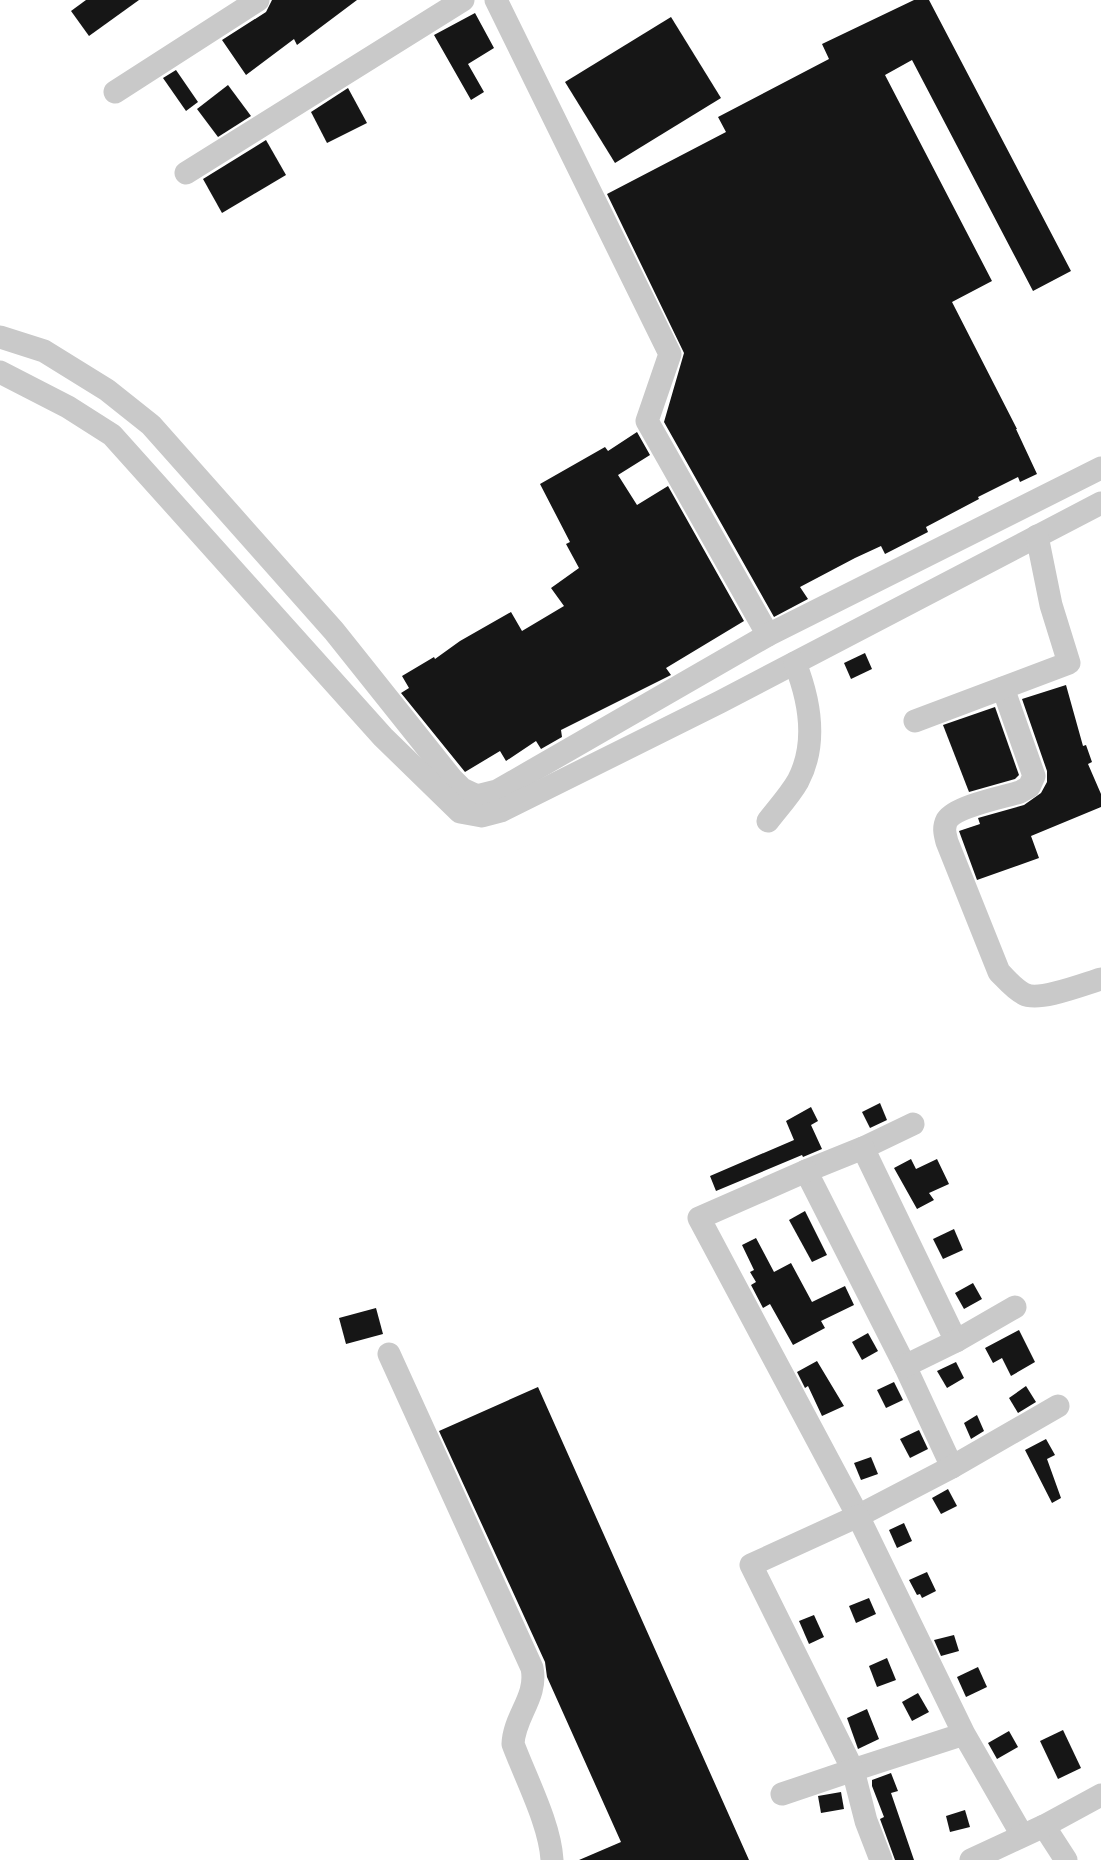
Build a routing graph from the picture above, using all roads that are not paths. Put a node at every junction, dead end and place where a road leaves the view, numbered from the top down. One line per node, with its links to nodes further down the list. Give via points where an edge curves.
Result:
1 (258, 0): 4 (street)
2 (463, 0): 5 (street)
3 (496, 0): 13 (street, via 670,354 647,421)
4 (115, 92)
5 (186, 173)
6 (0, 337): 13 (street, via 44,351 107,390 151,425 334,631 452,779 477,796 490,794 541,767)
7 (0, 372): 14 (street, via 112,435 383,737 460,812 482,816 501,811)
8 (1101, 468): 11 (street)
9 (1101, 503): 10 (street)
10 (1037, 536): 12 (street); 15 (street, via 1069,663)
11 (870, 582): 12 (street); 13 (street)
12 (887, 614): 14 (street)
13 (768, 635)
14 (795, 663): 17 (street, via 810,714 811,741 796,784)
15 (1003, 688): 16 (street); 18 (street, via 1034,776 1020,792 948,818 944,829 947,842 999,972 1011,985 1027,996 1040,996)
16 (915, 721)
17 (768, 821)
18 (1101, 979)
19 (913, 1124): 20 (street)
20 (863, 1148): 21 (street); 23 (street)
21 (806, 1171): 25 (street); 28 (street, via 699,1218)
22 (1015, 1307): 23 (street)
23 (956, 1341): 25 (street)
24 (389, 1354): 35 (street, via 532,1668 533,1691 513,1744)
25 (905, 1366): 27 (street)
26 (1058, 1406): 27 (street)
27 (952, 1467): 28 (street)
28 (858, 1516): 29 (street); 30 (street, via 751,1565)
29 (964, 1734): 30 (street); 34 (street)
30 (853, 1770): 31 (street); 36 (street)
31 (782, 1794)
32 (1101, 1795): 33 (street)
33 (1044, 1826): 34 (street); 38 (street)
34 (1022, 1835): 37 (street)
35 (552, 1860)
36 (881, 1860)
37 (971, 1860)
38 (1066, 1860)

